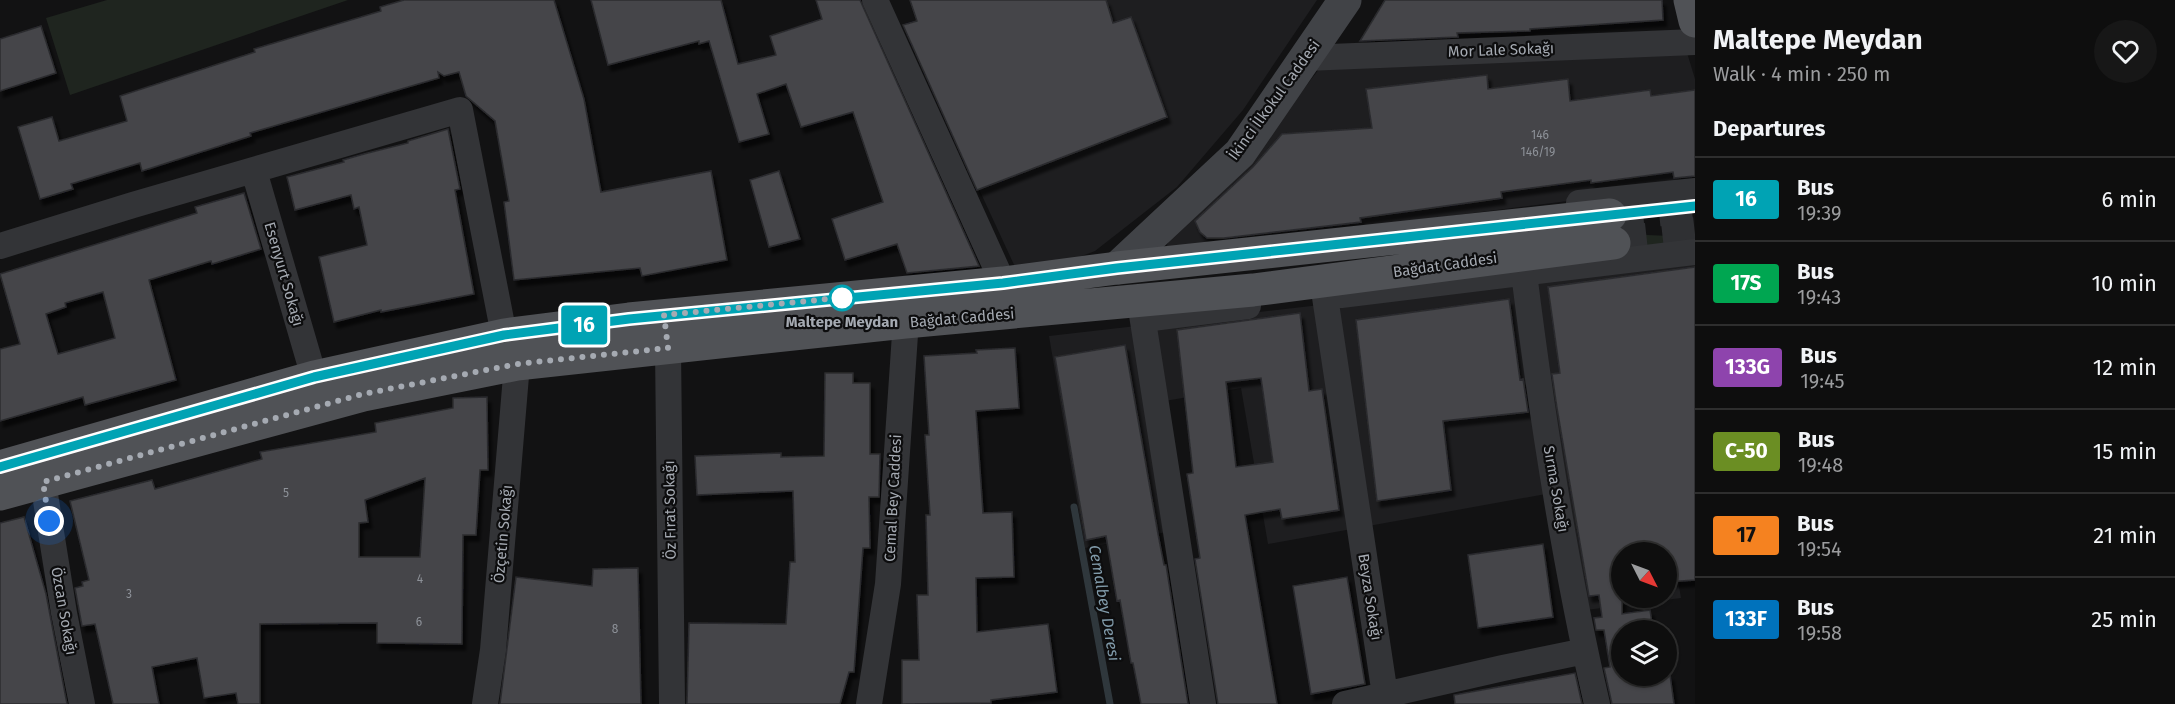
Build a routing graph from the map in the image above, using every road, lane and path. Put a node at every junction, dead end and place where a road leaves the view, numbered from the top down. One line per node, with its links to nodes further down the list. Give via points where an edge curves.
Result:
1 (875, 0): 14 (street)
2 (1345, 0): 6 (street, İkinci İlkokul Caddesi)
3 (1690, 0): 4 (main road)
4 (1695, 21)
5 (1695, 42): 6 (street, Mor Lale Sokağı)
6 (1306, 58): 12 (street, İkinci İlkokul Caddesi, via 1240,153)
7 (254, 171): 10 (street); 20 (street, Özçetin Sokağı, via 460,110); 21 (street, Esenyurt Sokağı)
8 (1695, 191): 9 (street, via 1522,209)
9 (1515, 226): 12 (main road, Bağdat Caddesi); 17 (main road, Bağdat Caddesi, via 1612,229 1352,278)
10 (0, 246)
11 (1695, 252): 13 (street, Bağdat Caddesi)
12 (1117, 268): 14 (main road, Bağdat Caddesi)
13 (1524, 273): 15 (street, Bağdat Caddesi); 25 (street, Sırma Sokağı, via 1539,394)
14 (1003, 283): 16 (main road, Bağdat Caddesi)
15 (1325, 297): 17 (street, Bağdat Caddesi); 26 (street, Beyza Sokağı)
16 (907, 307): 17 (main road, Bağdat Caddesi); 18 (main road, Bağdat Caddesi); 19 (main road, Bağdat Caddesi); 30 (street, Cemal Bey Caddesi, via 888,584)
17 (1142, 310): 31 (street)
18 (664, 315): 19 (street, Öz Fırat Sokağı); 20 (main road, Bağdat Caddesi)
19 (668, 348): 20 (main road, Bağdat Caddesi); 29 (street, Öz Fırat Sokağı)
20 (511, 350): 21 (main road, Bağdat Caddesi); 23 (main road, Bağdat Caddesi); 28 (street, Özçetin Sokağı, via 493,650)
21 (314, 377): 22 (main road, Bağdat Caddesi)
22 (0, 467)
23 (43, 482): 24 (main road, Bağdat Caddesi); 27 (street, Özcan Sokağı, via 63,614)
24 (0, 494)
25 (1585, 651): 26 (street); 33 (street, Sırma Sokağı)
26 (1385, 695): 32 (street)
27 (82, 704)
28 (485, 704)
29 (672, 704)
30 (869, 704)
31 (1203, 704)
32 (1345, 704)
33 (1597, 704)

